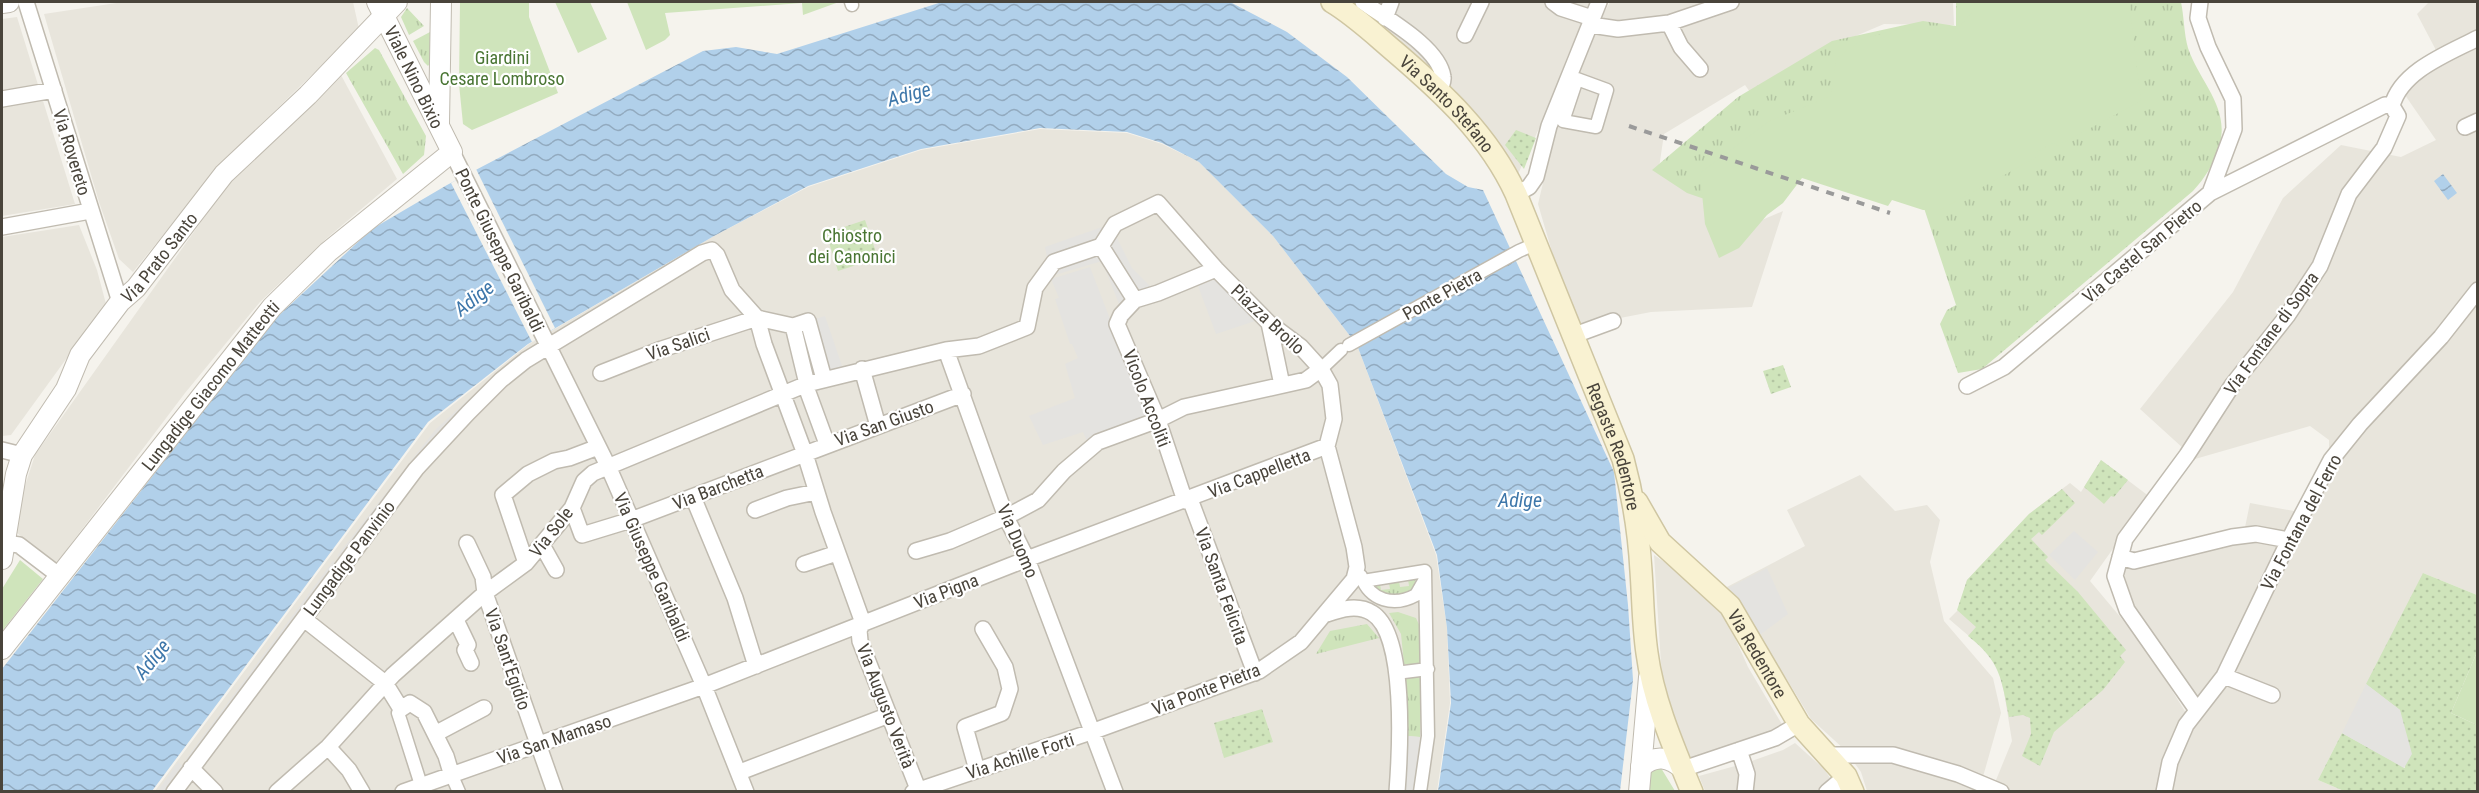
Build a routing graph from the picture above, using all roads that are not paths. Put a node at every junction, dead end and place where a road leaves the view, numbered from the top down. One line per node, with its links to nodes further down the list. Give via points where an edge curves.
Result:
1 (9, 2): 12 (street)
2 (26, 2): 22 (street, Via Rovereto)
3 (441, 2): 19 (street)
4 (1332, 2): 23 (main road, Via Santo Stefano)
5 (1363, 2): 14 (street)
6 (1391, 2): 14 (street)
7 (1481, 2): 17 (street)
8 (1553, 2): 15 (street)
9 (1599, 2): 15 (street)
10 (1731, 2): 16 (street)
11 (2200, 2): 28 (street, Via Castel San Pietro, via 2198,18 2233,99 2234,129)
12 (2, 3)
13 (386, 6): 21 (street, Viale Nino Bixio); 37 (street, Via Prato Santo, via 308,95 224,174 136,288)
14 (1385, 18): 23 (street, via 1426,48 1443,78)
15 (1592, 22): 16 (street, via 1618,29); 29 (street, via 1549,126 1536,177)
16 (1670, 23): 20 (street, via 1681,47)
17 (1464, 35)
18 (2478, 38): 25 (street, Via Fontane di Sopra, via 2403,82)
19 (440, 66): 21 (street, via 426,78); 26 (street)
20 (1700, 69)
21 (410, 70): 26 (street, Viale Nino Bixio)
22 (54, 90): 24 (street); 30 (street, Via Rovereto)
23 (1440, 90): 29 (main road, Via Santo Stefano, via 1483,137)
24 (2, 99)
25 (2392, 106): 28 (street, via 2385,105); 79 (street, Via Fontane di Sopra, via 2398,116 2385,148 2349,194 2320,266 2125,539)
26 (439, 126): 27 (street, Viale Nino Bixio)
27 (452, 152): 43 (street, Ponte Giuseppe Garibaldi); 85 (street, Lungadige Giacomo Matteotti, via 328,252 272,307)
28 (2210, 193): 51 (street, Via Castel San Pietro, via 2004,367)
29 (1516, 194): 32 (main road, Via Santo Stefano)
30 (90, 212): 31 (street); 37 (street, Via Rovereto)
31 (2, 227)
32 (1528, 242): 42 (main road, Regaste Redentore); 46 (street, Ponte Pietra, via 1345,348)
33 (1101, 246): 34 (street, Piazza Broilo, via 1115,224 1158,203); 36 (street); 44 (street, Via Sole, via 1054,262 1035,288 1027,327 980,346)
34 (1216, 269): 36 (street); 40 (street, Piazza Broilo)
35 (2478, 291): 71 (street, Via Fontana del Ferro, via 2331,460)
36 (1135, 300): 54 (street, Vicolo Accoliti, via 1118,324)
37 (120, 302): 61 (street, Via Prato Santo, via 80,355 66,389)
38 (757, 318): 41 (street); 43 (street, Lungadige Panvinio, via 732,290 712,250); 47 (street, Via Salici); 53 (street, Via Augusto Verità)
39 (1613, 321): 42 (street)
40 (1269, 323): 46 (street, Piazza Broilo, via 1301,347); 50 (street)
41 (793, 326): 48 (street, via 808,321); 49 (street)
42 (1572, 336): 63 (main road, Regaste Redentore)
43 (546, 342): 58 (street, Via Giuseppe Garibaldi); 90 (street, Lungadige Panvinio, via 501,380 416,469)
44 (946, 350): 45 (street, Via Sole); 52 (street, Via Duomo)
45 (862, 369): 48 (street, Via Sole); 55 (street)
46 (1321, 369): 50 (street, via 1306,380); 57 (street, via 1330,385 1335,419)
47 (601, 373)
48 (824, 379): 49 (street, Via Sole)
49 (806, 384): 53 (street, Via Sole); 56 (street)
50 (1282, 385): 54 (street, via 1184,407)
51 (1967, 386)
52 (963, 394): 55 (street, Via San Giusto); 69 (street, Via Duomo)
53 (783, 395): 60 (street, Via Augusto Verità); 62 (street, Via Sole)
54 (1158, 420): 66 (street, Vicolo Accoliti); 69 (street, via 1098,442 1038,500)
55 (878, 426): 56 (street, Via San Giusto)
56 (827, 444): 60 (street, Via San Giusto)
57 (1327, 446): 66 (street, Via Cappelletta); 84 (street)
58 (598, 447): 62 (street, Via Giuseppe Garibaldi); 81 (street, via 528,474 503,495)
59 (2, 450): 61 (street)
60 (805, 454): 64 (street, Via Augusto Verità); 65 (street, Via Barchetta)
61 (22, 455): 76 (street, Via Prato Santo)
62 (608, 466): 67 (street, Via Sole, via 584,482); 70 (street, Via Giuseppe Garibaldi)
63 (1632, 490): 72 (main road, Regaste Redentore); 73 (main road, Via Redentore)
64 (816, 492): 68 (street); 78 (street, Via Augusto Verità)
65 (693, 497): 70 (street, Via Barchetta); 97 (street, via 735,598)
66 (1187, 500): 80 (street, Via Pigna); 101 (street, Via Santa Felicita)
67 (572, 508): 70 (street, Via Barchetta, via 582,534); 75 (street, Via Sole)
68 (755, 510)
69 (1006, 518): 77 (street); 80 (street, Via Duomo)
70 (631, 520): 104 (street, Via Giuseppe Garibaldi)
71 (2289, 540): 79 (street, via 2256,534 2134,561); 102 (street, Via Fontana del Ferro)
72 (1638, 541): 73 (main road); 99 (main road, Regaste Redentore)
73 (1660, 542): 110 (main road, Via Redentore, via 1730,606)
74 (467, 543): 87 (street, Via Sant'Egidio, via 483,577)
75 (542, 545): 81 (street, Via Sole); 83 (street)
76 (4, 551): 85 (street, Via Prato Santo, via 19,545)
77 (916, 551)
78 (837, 553): 82 (street); 92 (street, Via Augusto Verità)
79 (2120, 557): 108 (street, via 2115,576 2127,610)
80 (1027, 559): 92 (street, Via Pigna); 111 (street, Via Duomo)
81 (526, 563): 87 (street, Via Sole)
82 (804, 564)
83 (556, 570)
84 (1360, 574): 86 (street, via 1425,571); 88 (street, via 1379,601); 89 (street, Via Ponte Pietra)
85 (61, 577): 95 (street, Lungadige Giacomo Matteotti)
86 (1426, 578): 88 (street, via 1416,595); 94 (street)
87 (485, 593): 91 (street, Via Sole); 113 (street, Via Sant'Egidio)
88 (1394, 602): 94 (street, via 1409,603 1417,609)
89 (1327, 614): 101 (street, Via Ponte Pietra, via 1301,642); 135 (street, via 1341,609 1369,611 1389,634 1396,659)
90 (304, 619): 103 (street); 118 (street, Lungadige Panvinio)
91 (456, 620): 96 (street, via 468,645 465,650); 103 (street, Via Sole)
92 (863, 623): 97 (street, Via Pigna); 109 (street, Via Augusto Verità, via 860,640)
93 (983, 628): 120 (street, via 1005,667 1010,689 1002,713 965,727)
94 (1426, 629): 98 (street)
95 (2, 649)
96 (471, 663)
97 (756, 666): 104 (street, Via Pigna)
98 (1428, 669): 100 (street); 136 (street, via 1428,736)
99 (1650, 671): 117 (street); 119 (main road, Regaste Redentore)
100 (1404, 672)
101 (1255, 673): 111 (street, Via Ponte Pietra)
102 (2221, 681): 105 (street); 108 (street, Via Fontana del Ferro)
103 (385, 683): 107 (street); 114 (street, Via Sole)
104 (704, 686): 113 (street, Via San Mamaso); 121 (street, Via Giuseppe Garibaldi)
105 (2272, 695)
106 (484, 708): 112 (street)
107 (401, 709): 112 (street, via 410,703 424,712); 124 (street, via 400,722)
108 (2197, 710): 142 (street, Via Fontana del Ferro, via 2174,750)
109 (889, 715): 121 (street); 126 (street, Via Augusto Verità)
110 (1799, 724): 115 (street, via 1775,738); 116 (main road, Via Redentore)
111 (1094, 731): 120 (street, Via Achille Forti); 134 (street, Via Duomo)
112 (435, 734): 122 (street)
113 (539, 744): 122 (street, Via San Mamaso); 132 (street, Via Sant'Egidio)
114 (328, 747): 125 (street, Via Sole); 129 (street)
115 (1739, 750): 119 (street); 139 (street, via 1747,774)
116 (1828, 755): 123 (main road, Via Redentore); 141 (street, via 1893,754)
117 (1641, 766): 119 (street, via 1650,759 1664,758); 137 (street)
118 (191, 768): 127 (street, Lungadige Panvinio); 128 (street)
119 (1683, 769): 138 (main road, Regaste Redentore)
120 (976, 770): 126 (street, Via Achille Forti)
121 (740, 772): 133 (street, Via Giuseppe Garibaldi)
122 (452, 776): 124 (street, Via San Mamaso); 131 (street)
123 (1849, 784): 140 (street)
124 (421, 785): 130 (street, Via San Mamaso)
125 (281, 788)
126 (922, 790)
127 (174, 792)
128 (215, 792)
129 (362, 792)
130 (403, 792)
131 (459, 792)
132 (555, 792)
133 (746, 792)
134 (1115, 792)
135 (1397, 792)
136 (1420, 792)
137 (1639, 792)
138 (1692, 792)
139 (1744, 792)
140 (1827, 792)
141 (2001, 792)
142 (2164, 792)

